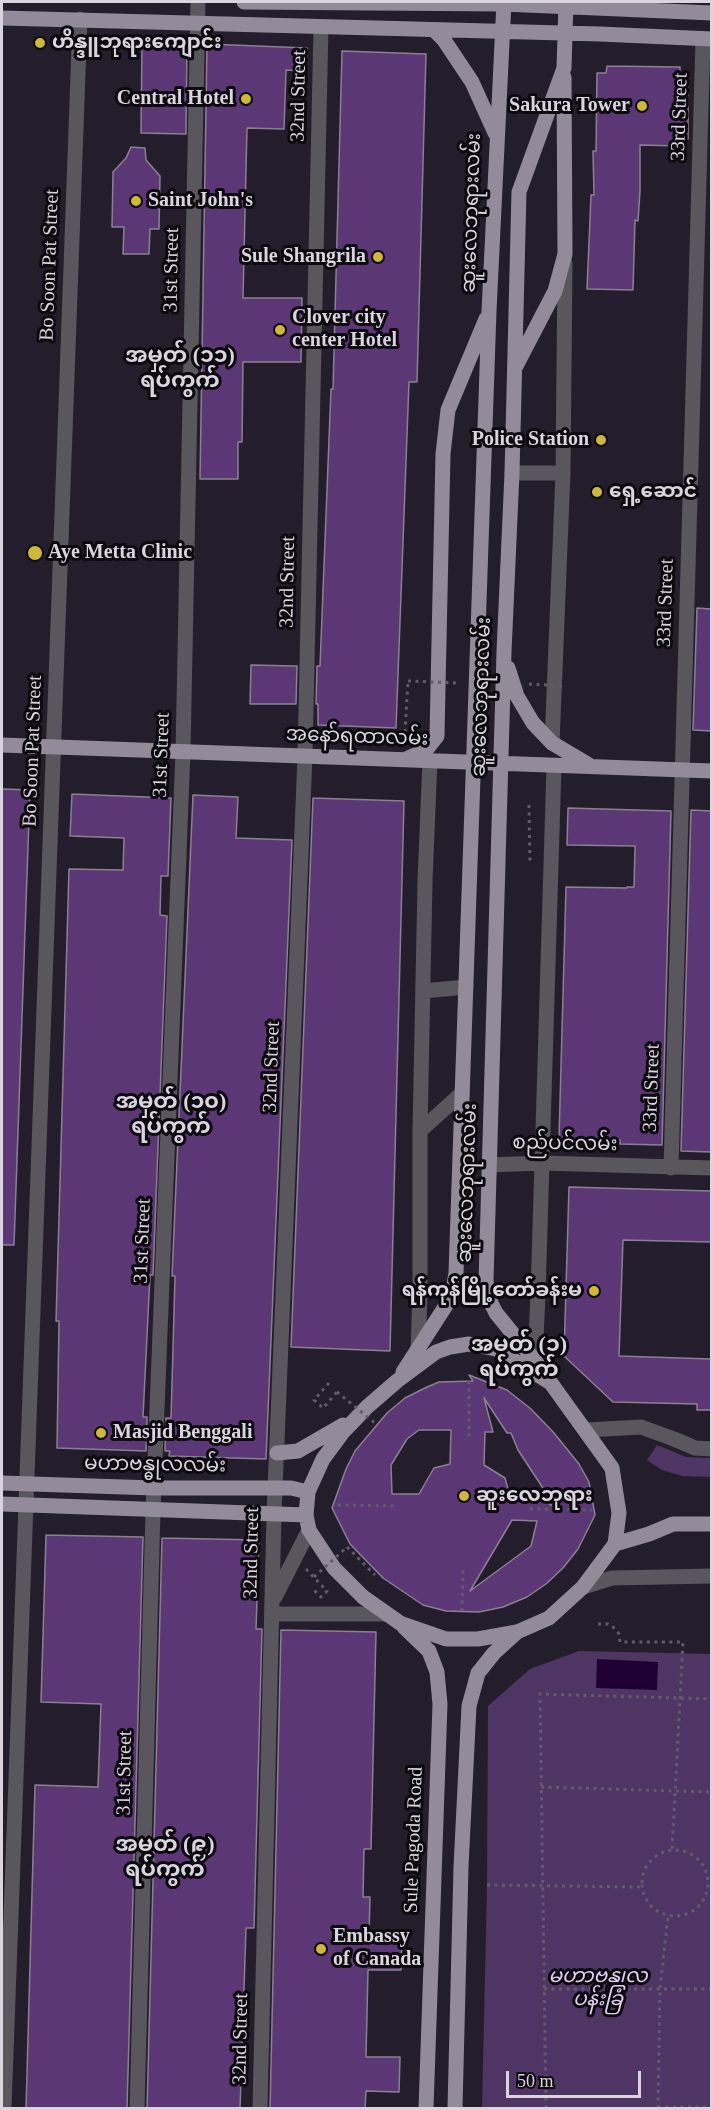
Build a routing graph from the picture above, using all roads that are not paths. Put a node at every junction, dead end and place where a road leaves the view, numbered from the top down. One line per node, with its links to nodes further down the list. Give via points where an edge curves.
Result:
1 (198, 2): 9 (street, 31st Street)
2 (244, 2): 3 (main road)
3 (366, 3): 4 (main road)
4 (503, 3): 5 (main road); 12 (main road, ဆူးလေဘုရားလမ်း)
5 (566, 4): 6 (main road); 13 (main road, ဆူးလေဘုရားလမ်း)
6 (711, 13)
7 (2, 18): 8 (main road)
8 (80, 19): 9 (main road); 27 (street, Bo Soon Pat Street)
9 (198, 24): 10 (main road); 28 (street, 31st Street)
10 (321, 27): 11 (main road); 29 (street, 32nd Street)
11 (435, 31): 12 (main road); 18 (main road, via 472,82)
12 (501, 32): 13 (main road); 18 (main road, ဆူးလေဘုရားလမ်း)
13 (565, 34): 14 (main road); 16 (main road, ဆူးလေဘုရားလမ်း)
14 (600, 34): 15 (main road); 17 (main road, via 583,38 574,51 572,96)
15 (707, 39): 36 (street, 33rd Street)
16 (564, 68): 17 (main road); 21 (main road, ဆူးလေဘုရားလမ်း, via 519,192)
17 (563, 127): 19 (main road)
18 (497, 136): 20 (main road, ဆူးလေဘုရားလမ်း)
19 (565, 255): 21 (main road, via 555,291); 23 (street)
20 (489, 311): 30 (main road, via 448,410 443,454 437,736 426,750); 32 (main road, ဆူးလေဘုရားလမ်း)
21 (515, 368): 22 (main road, ဆူးလေဘုရားလမ်း)
22 (512, 473): 23 (street); 24 (main road, ဆူးလေဘုရားလမ်း)
23 (562, 473): 25 (street)
24 (504, 652): 25 (main road, via 517,696 533,723); 33 (main road, ဆူးလေဘုရားလမ်း)
25 (552, 743): 35 (main road)
26 (2, 746): 27 (main road, အနော်ရထာလမ်း)
27 (54, 747): 28 (main road, အနော်ရထာလမ်း); 55 (street, Bo Soon Pat Street)
28 (183, 752): 29 (main road, အနော်ရထာလမ်း); 56 (street, 31st Street)
29 (305, 756): 30 (main road, အနော်ရထာလမ်း); 53 (street, 32nd Street)
30 (406, 759): 31 (main road, အနော်ရထာလမ်း)
31 (430, 760): 32 (main road, အနော်ရထာလမ်း); 39 (street)
32 (473, 762): 33 (main road, အနော်ရထာလမ်း); 38 (main road, ဆူးလေဘုရားလမ်း)
33 (502, 763): 34 (main road, အနော်ရထာလမ်း); 43 (main road, ဆူးလေဘုရားလမ်း)
34 (554, 766): 35 (main road, အနော်ရထာလမ်း); 42 (street)
35 (592, 767): 36 (main road, အနော်ရထာလမ်း)
36 (682, 770): 37 (main road, အနော်ရထာလမ်း); 44 (street, 33rd Street)
37 (711, 771)
38 (465, 987): 39 (street); 40 (main road, ဆူးလေဘုရားလမ်း)
39 (423, 991): 41 (street)
40 (462, 1094): 41 (street); 46 (main road, ဆူးလေဘုရားလမ်း, via 456,1273 452,1296)
41 (420, 1131): 46 (street)
42 (542, 1163): 43 (street, စည်ပင်လမ်း); 44 (street, စည်ပင်လမ်း); 47 (street)
43 (489, 1165): 47 (main road, ဆူးလေဘုရားလမ်း, via 488,1297 496,1313)
44 (671, 1167): 45 (street, စည်ပင်လမ်း)
45 (711, 1168)
46 (418, 1350): 48 (main road, ဆူးလေဘုရားလမ်း)
47 (535, 1361): 49 (main road, ဆူးလေဘုရားလမ်း)
48 (397, 1381): 49 (main road, via 436,1352 469,1344 496,1349); 50 (main road)
49 (549, 1383): 51 (main road)
50 (367, 1407): 53 (main road, via 317,1441 298,1450); 58 (main road, via 333,1444)
51 (586, 1430): 52 (street, via 641,1427 694,1448); 66 (main road, via 612,1468 619,1513)
52 (711, 1449)
53 (277, 1453): 57 (street, 32nd Street)
54 (2, 1483): 55 (main road, မဟာဗန္ဓုလလမ်း)
55 (26, 1484): 56 (main road, မဟာဗန္ဓုလလမ်း); 60 (street, Bo Soon Pat Street)
56 (154, 1488): 57 (main road, မဟာဗန္ဓုလလမ်း); 61 (street, 31st Street)
57 (275, 1488): 58 (main road, မဟာဗန္ဓုလလမ်း); 62 (street, 32nd Street)
58 (308, 1492): 63 (main road)
59 (2, 1504): 60 (main road)
60 (26, 1505): 61 (main road); 73 (street)
61 (153, 1510): 62 (main road); 74 (street, 31st Street)
62 (274, 1514): 63 (main road); 69 (street, 32nd Street)
63 (306, 1515): 65 (main road)
64 (711, 1524): 66 (main road, via 674,1524)
65 (309, 1530): 69 (street); 70 (main road, via 334,1568)
66 (615, 1544): 68 (main road)
67 (711, 1576): 68 (street, via 612,1578)
68 (583, 1587): 72 (main road, via 549,1618)
69 (272, 1608): 70 (street); 75 (street, 32nd Street)
70 (385, 1614): 71 (main road)
71 (400, 1623): 72 (main road, via 446,1639 478,1639); 76 (main road, Sule Pagoda Road, via 429,1652 437,1672 440,1704)
72 (517, 1632): 77 (main road, via 478,1673 469,1706)
73 (4, 2109)
74 (137, 2109)
75 (260, 2109)
76 (426, 2109)
77 (455, 2109)

